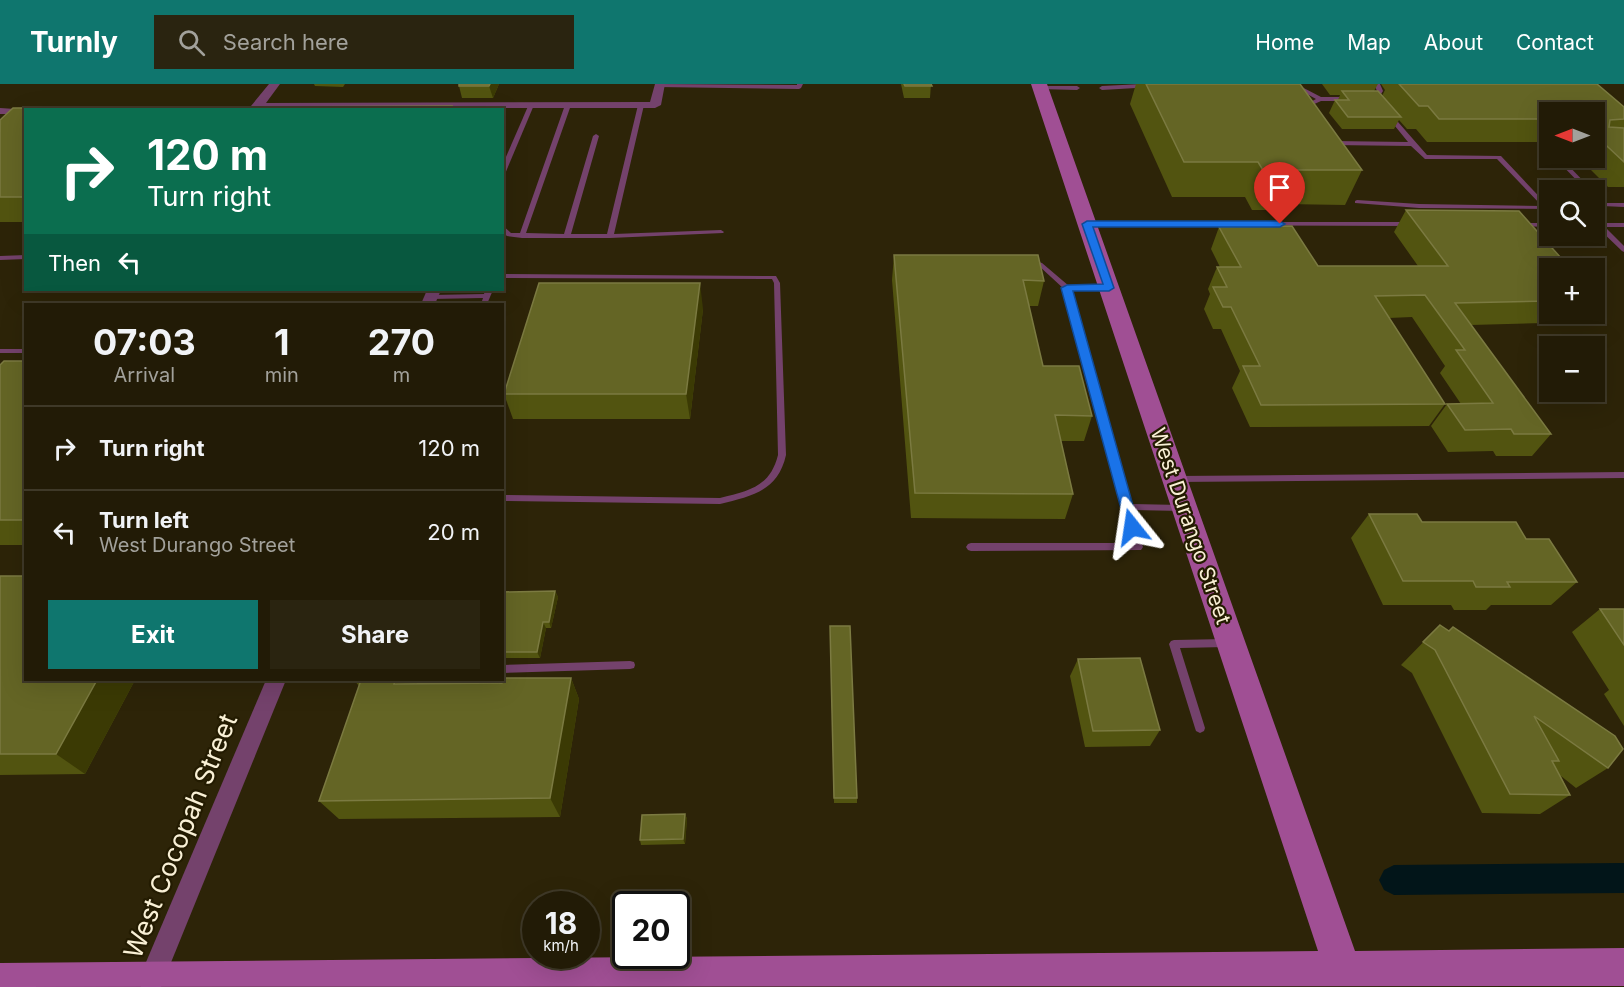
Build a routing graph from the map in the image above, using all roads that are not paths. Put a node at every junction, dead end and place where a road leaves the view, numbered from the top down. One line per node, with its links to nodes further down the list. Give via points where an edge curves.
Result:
1 (275, 84): 16 (street, via 257,106)
2 (800, 84): 8 (lane)
3 (1140, 84): 4 (lane); 11 (lane)
4 (1170, 84)
5 (1292, 84): 12 (lane)
6 (1377, 84): 15 (lane, via 1380,91)
7 (660, 85): 8 (lane); 18 (street, via 655,105)
8 (703, 85)
9 (1040, 86): 10 (lane); 31 (street, West Durango Street)
10 (1077, 88)
11 (1102, 88)
12 (1320, 99): 13 (lane); 21 (lane, via 1306,106)
13 (1353, 99)
14 (1364, 99): 15 (lane)
15 (1375, 99): 24 (lane)
16 (531, 105): 17 (street); 26 (lane)
17 (568, 105): 18 (street); 40 (lane)
18 (641, 105): 42 (lane)
19 (0, 111): 20 (street)
20 (24, 111)
21 (1313, 116)
22 (1326, 134): 24 (lane, via 1333,144)
23 (596, 136): 41 (lane)
24 (1413, 144): 28 (lane, via 1425,157 1499,157 1546,208)
25 (1568, 168): 27 (lane)
26 (504, 169)
27 (1579, 180)
28 (1357, 202)
29 (1605, 205): 30 (lane)
30 (1624, 205)
31 (1087, 224): 32 (lane); 49 (street, West Durango Street)
32 (1419, 225)
33 (1514, 225): 34 (lane)
34 (1539, 225)
35 (1605, 225): 36 (lane)
36 (1624, 225)
37 (504, 229): 40 (lane, via 509,235)
38 (721, 232): 42 (lane)
39 (1605, 232): 43 (lane)
40 (522, 236): 41 (lane)
41 (567, 236): 42 (lane)
42 (610, 236)
43 (1624, 250)
44 (24, 257): 45 (lane)
45 (0, 258)
46 (1020, 258): 48 (lane, via 1040,264)
47 (504, 276): 56 (lane, via 774,277 782,455 778,471 768,484 720,501)
48 (1067, 288): 49 (lane); 57 (lane)
49 (1109, 288): 55 (street, West Durango Street)
50 (488, 292): 51 (lane)
51 (431, 297)
52 (0, 351): 53 (lane)
53 (24, 351)
54 (1624, 475): 55 (lane)
55 (1174, 479): 58 (street, West Durango Street)
56 (504, 498)
57 (1127, 507): 58 (lane); 59 (lane, via 1138,548)
58 (1185, 508): 60 (street, West Durango Street)
59 (971, 547)
60 (1231, 643): 64 (lane, via 1174,644); 66 (street, West Durango Street)
61 (630, 665): 62 (lane)
62 (504, 669)
63 (276, 681): 67 (street, West Cocopah Street)
64 (1200, 728)
65 (1624, 967): 66 (street, via 1506,973)
66 (1343, 969): 68 (street)
67 (151, 981): 69 (street); 70 (street)
68 (757, 981): 70 (street)
69 (0, 982)
70 (440, 982)

